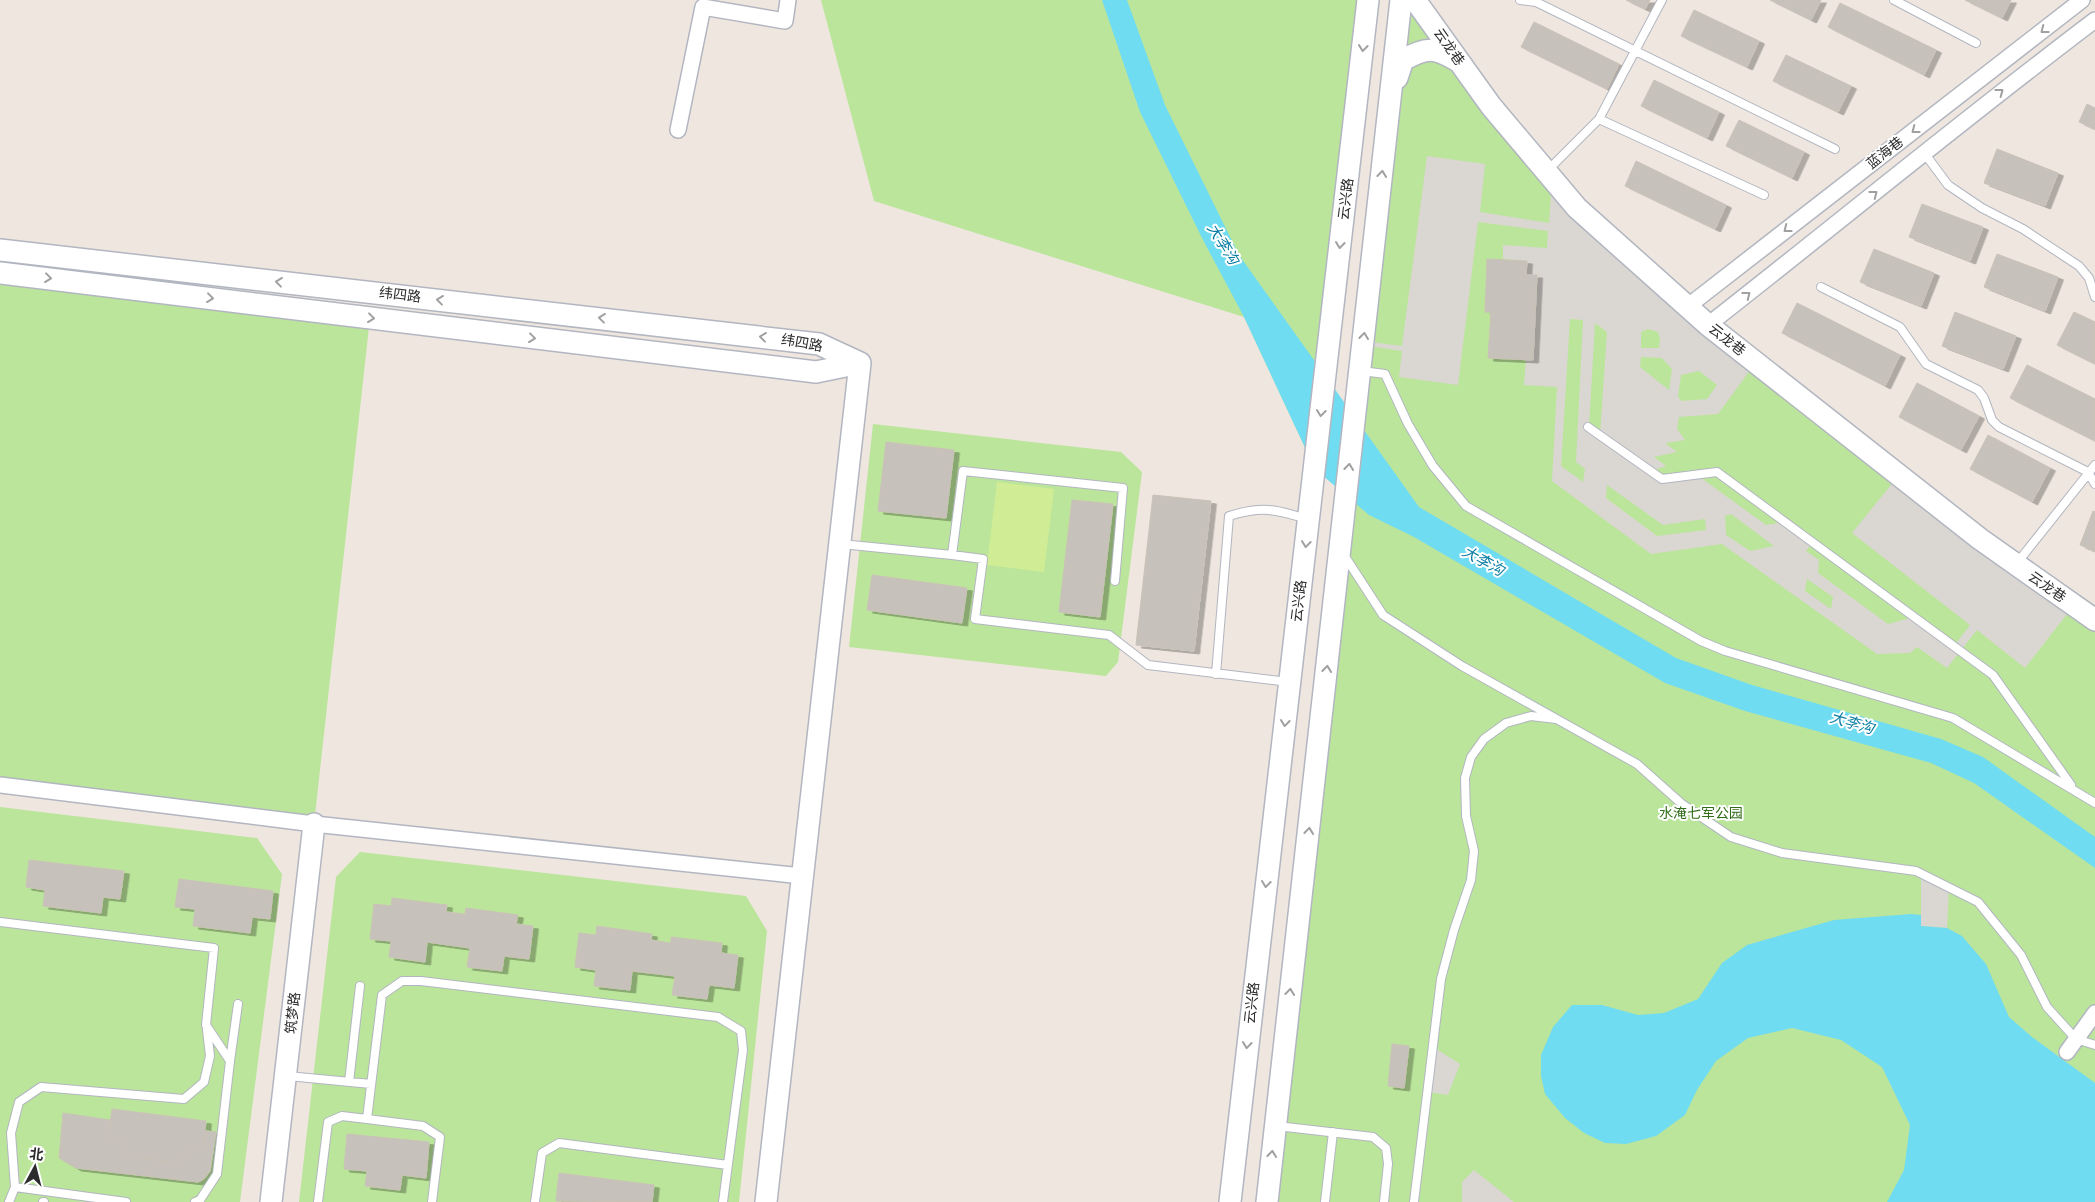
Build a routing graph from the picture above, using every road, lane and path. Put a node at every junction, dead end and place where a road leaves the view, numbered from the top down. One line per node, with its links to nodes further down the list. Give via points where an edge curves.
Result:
1 (788, 0): 15 (street, via 785,21 703,7)
2 (1368, 0): 32 (street, 云兴路, one-way to 32)
3 (1401, 0): 13 (street)
4 (1415, 0): 12 (street, 云龙巷)
5 (1520, 0): 11 (lane, via 1536,2)
6 (1662, 0): 11 (lane)
7 (1894, 0): 10 (lane)
8 (2082, 0): 24 (street, 蓝海巷, one-way to 24)
9 (2095, 20): 17 (street, 蓝海巷, one-way to 9)
10 (1976, 42)
11 (1635, 51): 14 (lane); 16 (lane)
12 (1460, 63): 13 (street, via 1438,50 1418,52 1403,60); 18 (street, 云龙巷)
13 (1391, 95): 27 (street, one-way to 13)
14 (1599, 119): 18 (lane); 19 (lane)
15 (678, 130)
16 (1836, 149)
17 (1925, 154): 23 (lane, via 1948,186 2079,266 2089,278); 25 (street, 蓝海巷, one-way to 17)
18 (1546, 172): 24 (street, 云龙巷, via 1577,208)
19 (1764, 194)
20 (0, 250): 26 (street, 纬四路, one-way to 20, via 819,344)
21 (0, 272): 26 (street, 纬四路, one-way to 26, via 816,372)
22 (1822, 287): 30 (lane, via 1900,326 1926,364 1978,390 1992,420 1999,427)
23 (2095, 296)
24 (1687, 307): 25 (street, 云龙巷)
25 (1708, 325): 36 (street, 云龙巷)
26 (860, 363): 33 (street)
27 (1359, 378): 34 (street, one-way to 27); 43 (lane, via 1386,374 1408,424 1433,466 1466,506 1701,640 1725,651 1953,718)
28 (1588, 427): 43 (lane, via 1662,479 1718,472 1973,660 1993,675)
29 (2095, 465): 30 (lane)
30 (2088, 472): 31 (lane); 36 (lane)
31 (2095, 484)
32 (1309, 520): 39 (lane, via 1279,510 1253,509 1229,516); 40 (street, 云兴路, one-way to 40)
33 (839, 543): 35 (lane); 46 (street)
34 (1340, 549): 41 (lane, via 1383,615 1462,666); 60 (street, one-way to 34)
35 (952, 555): 37 (lane, via 963,471 1123,488); 39 (lane, via 983,559 975,619 1109,635 1148,665)
36 (2016, 564): 38 (street, 云龙巷)
37 (1115, 581)
38 (2095, 620)
39 (1216, 674): 40 (lane)
40 (1290, 683): 73 (street, 云兴路, one-way to 73)
41 (1561, 720): 52 (lane, via 1637,764 1682,804 1731,837 1782,854 1916,871 1978,902 2021,955 2047,1007); 77 (lane, via 1531,716 1506,723 1484,739 1471,757 1465,778 1466,816 1474,851 1471,880 1441,979)
42 (0, 785): 45 (street)
43 (2074, 790): 44 (lane)
44 (2095, 802)
45 (314, 824): 46 (street); 56 (street, 筑梦路)
46 (802, 876): 72 (street)
47 (0, 922): 51 (lane, via 214,948)
48 (360, 986): 57 (lane)
49 (238, 1004): 55 (lane)
50 (2095, 1013): 52 (street)
51 (206, 1025): 55 (lane); 63 (lane, via 210,1056 204,1082 184,1099 41,1087 19,1102 11,1133)
52 (2076, 1039): 53 (lane); 54 (street)
53 (2095, 1045)
54 (2067, 1052)
55 (230, 1061): 66 (lane, via 216,1174 200,1200)
56 (286, 1076): 57 (lane); 67 (street, 筑梦路)
57 (349, 1082): 58 (lane)
58 (371, 1084): 59 (lane); 62 (lane, via 382,995 402,982 421,981 718,1017 741,1030 743,1050)
59 (367, 1119): 68 (lane, via 342,1116 328,1122); 69 (lane, via 423,1126 440,1137)
60 (1276, 1126): 61 (lane); 74 (street, one-way to 60)
61 (1333, 1132): 75 (lane); 76 (lane, via 1373,1137 1386,1148 1388,1164)
62 (728, 1165): 70 (lane, via 559,1142 542,1153); 71 (lane)
63 (15, 1187): 64 (lane); 65 (lane)
64 (9, 1202)
65 (126, 1202)
66 (195, 1202)
67 (271, 1202)
68 (318, 1202)
69 (432, 1202)
70 (535, 1202)
71 (723, 1202)
72 (766, 1202)
73 (1230, 1202)
74 (1267, 1202)
75 (1325, 1202)
76 (1384, 1202)
77 (1414, 1202)

